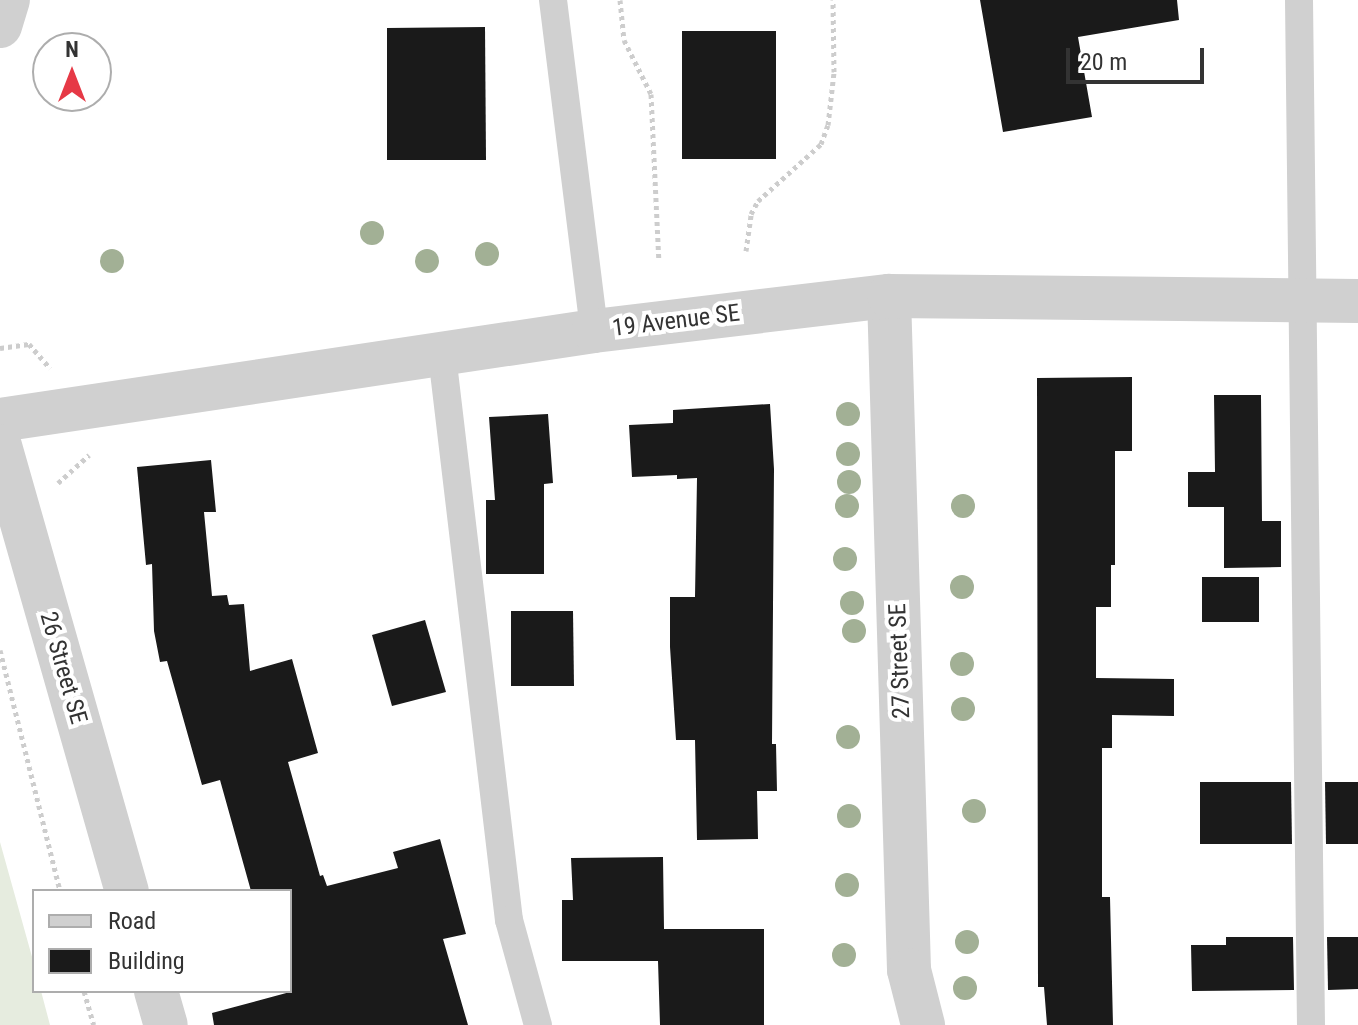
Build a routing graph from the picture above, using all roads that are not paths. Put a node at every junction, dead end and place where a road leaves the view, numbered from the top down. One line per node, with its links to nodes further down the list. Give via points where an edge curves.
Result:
1 (8, 0): 4 (street)
2 (553, 0): 8 (lane)
3 (1299, 0): 7 (lane)
4 (0, 26)
5 (889, 296): 7 (street, 19 Avenue SE); 8 (street, 19 Avenue SE); 16 (street, 27 Street SE, via 909,970)
6 (1358, 301): 7 (street, 19 Avenue SE)
7 (1301, 302): 17 (lane)
8 (594, 331): 9 (street, 19 Avenue SE)
9 (442, 355): 10 (street, 19 Avenue SE); 15 (lane, via 509,920)
10 (0, 420)
11 (0, 446): 12 (street, 26 Street SE)
12 (126, 889)
13 (157, 993): 14 (street)
14 (166, 1025)
15 (538, 1025)
16 (923, 1025)
17 (1311, 1025)

